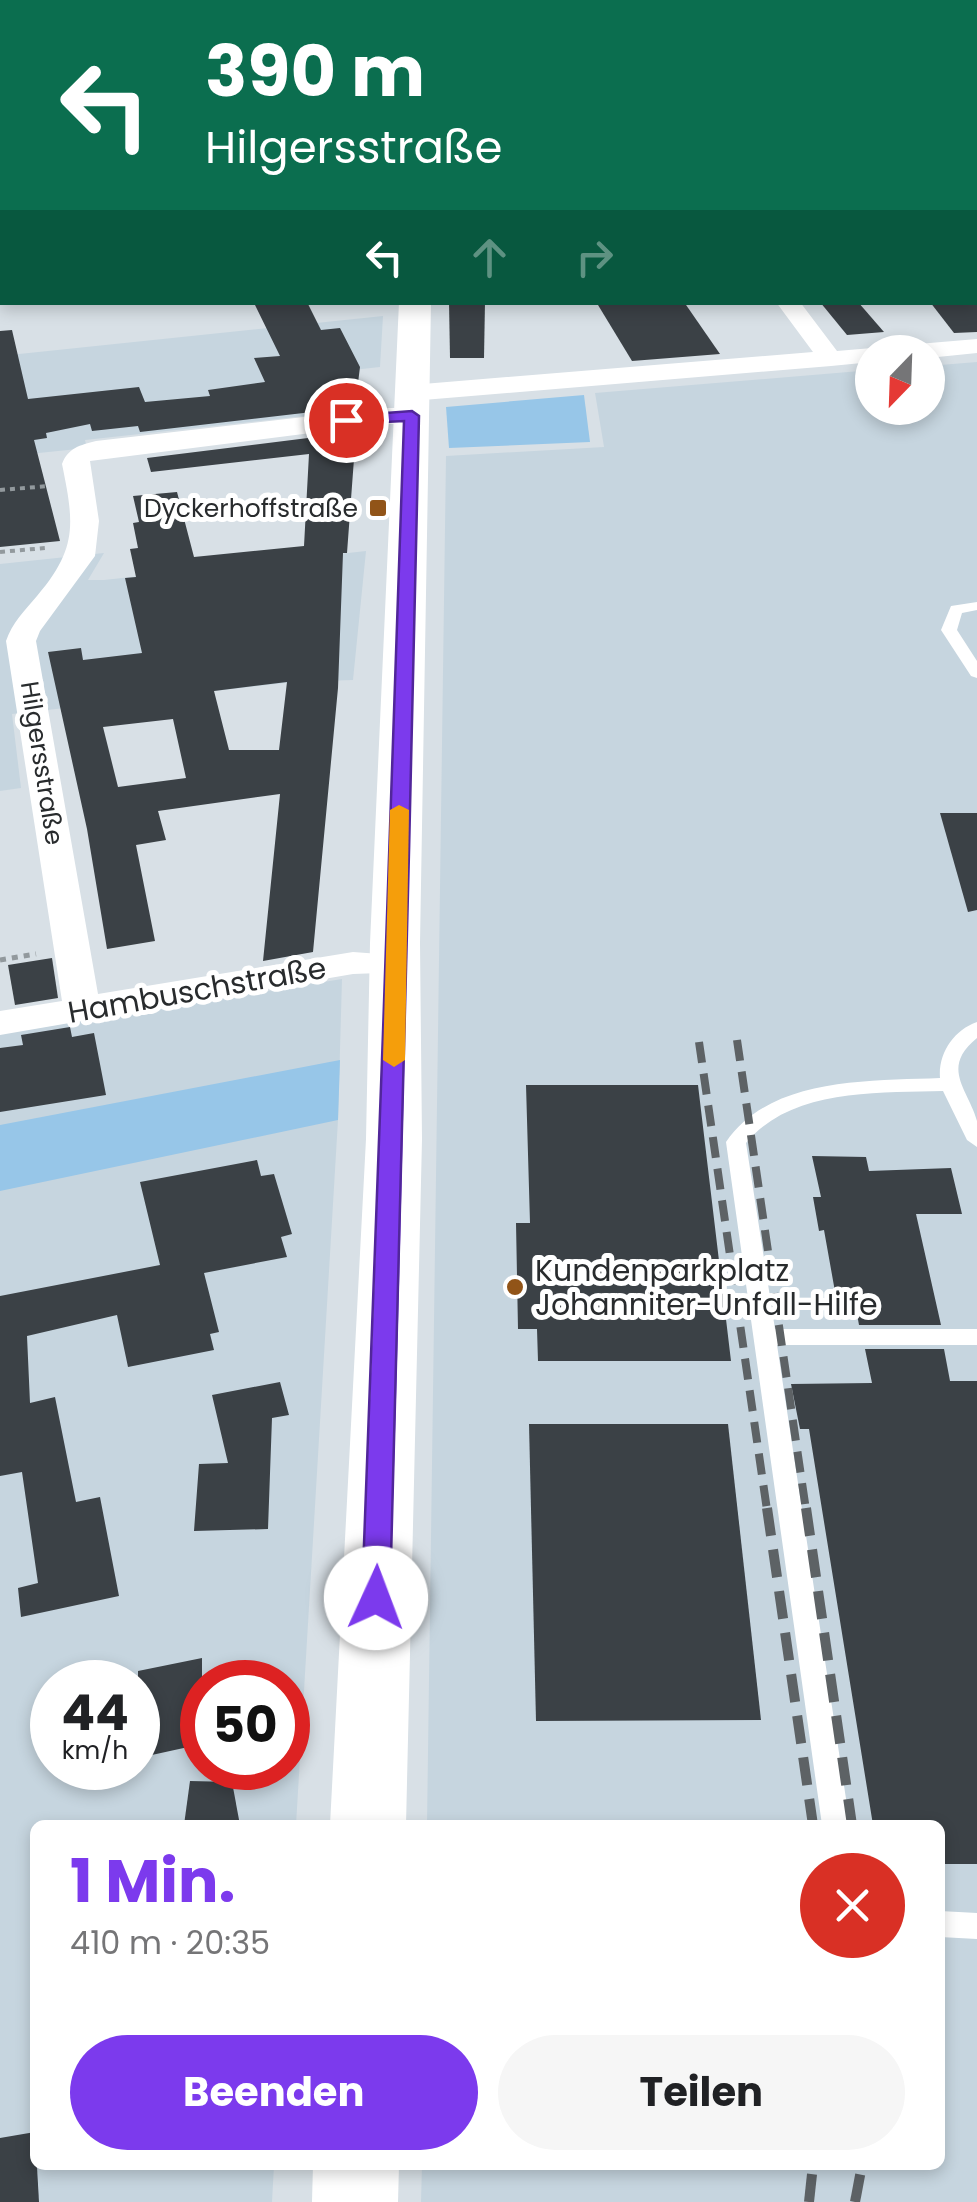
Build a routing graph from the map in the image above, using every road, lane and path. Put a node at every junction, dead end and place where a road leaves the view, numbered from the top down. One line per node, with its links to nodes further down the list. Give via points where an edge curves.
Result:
1 (414, 305): 7 (main road)
2 (789, 305): 6 (street)
3 (977, 346): 4 (street)
4 (945, 349)
5 (855, 357): 6 (street)
6 (831, 359): 7 (street)
7 (412, 405): 8 (street, via 382,416 96,449 78,456); 12 (main road)
8 (80, 484): 9 (path); 13 (street, Hilgersstraße, via 84,554 21,641)
9 (0, 490)
10 (977, 606): 11 (lane, via 956,608 949,630)
11 (977, 673)
12 (394, 964): 13 (street, Hambuschstraße, via 353,963); 20 (main road)
13 (82, 1009): 14 (street, Hambuschstraße)
14 (0, 1023)
15 (977, 1028): 16 (lane, via 962,1038 949,1062)
16 (948, 1084): 17 (lane); 19 (lane, via 824,1095 786,1104 743,1130 736,1155)
17 (977, 1140)
18 (977, 1337): 19 (lane)
19 (763, 1338): 21 (lane)
20 (368, 1820)
21 (835, 1820)
22 (945, 1924): 23 (lane)
23 (977, 1926)
24 (356, 2170): 25 (main road)
25 (355, 2202)

